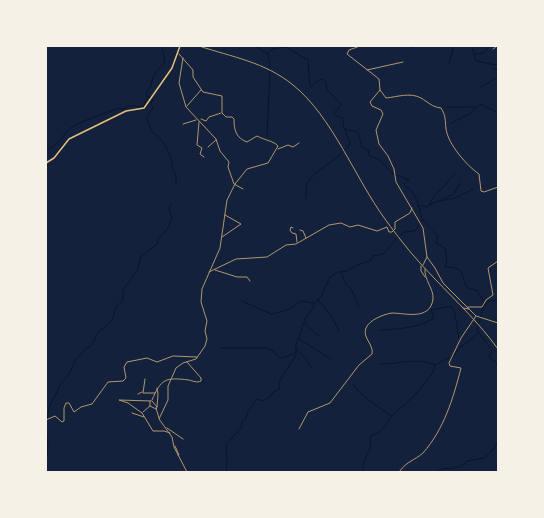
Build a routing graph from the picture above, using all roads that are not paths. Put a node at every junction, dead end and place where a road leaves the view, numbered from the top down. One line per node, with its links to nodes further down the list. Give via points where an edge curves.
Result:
1 (199, 46): 35 (street, via 267,68 293,85 311,102 372,200)
2 (360, 46): 9 (street, via 349,50 347,54)
3 (497, 46): 5 (street)
4 (180, 47): 6 (main road)
5 (493, 49)
6 (179, 54): 7 (street); 22 (main road, via 143,109 126,111 69,139 54,158)
7 (183, 58): 10 (street, via 193,70 193,77); 12 (street, via 179,84)
8 (402, 62): 9 (street)
9 (366, 70): 11 (street, via 379,79)
10 (201, 90): 12 (street); 13 (street, via 222,96)
11 (380, 90): 24 (street, via 385,97 418,96 440,108 447,122 446,130 459,155 468,167 479,174 481,191); 26 (street, via 370,103 382,112 382,118 376,128 379,146 388,156 395,177)
12 (186, 107): 15 (street)
13 (222, 113): 14 (street, via 209,117 206,121); 20 (street, via 234,119 234,130 242,140 247,142 257,136 276,144)
14 (201, 119)
15 (197, 120): 16 (street); 17 (street); 21 (street, via 197,145 202,148 200,154)
16 (183, 124)
17 (216, 140): 19 (street); 23 (street, via 220,151 229,162 228,168)
18 (299, 143): 20 (street, via 293,147 288,145)
19 (208, 147)
20 (278, 149): 23 (street, via 268,163 247,170)
21 (204, 157)
22 (46, 163)
23 (235, 185): 25 (street); 27 (street, via 227,200)
24 (498, 187)
25 (243, 189)
26 (412, 208): 31 (street, via 409,214 395,222 395,229 392,232 388,232 387,226 375,231 358,225 350,227 338,223); 33 (street, via 422,225)
27 (224, 215): 30 (street); 30 (street, via 240,224)
28 (294, 228): 32 (street, via 291,227 290,230 296,234)
29 (300, 230): 31 (street)
30 (222, 237): 37 (street)
31 (306, 238): 32 (street)
32 (298, 243): 36 (street, via 286,245 265,257 236,259)
33 (427, 257): 38 (street, via 421,271); 41 (street, via 440,280)
34 (498, 261): 41 (street, via 488,268 493,294 481,307)
35 (425, 269): 38 (street); 40 (street)
36 (215, 270): 37 (street); 39 (street, via 237,277 247,277)
37 (209, 272): 45 (street, via 202,289 207,339)
38 (425, 277): 62 (street, via 433,297 428,308 412,316 388,314 371,322 365,333 372,346 372,354 359,365 333,400 308,412)
39 (250, 281)
40 (462, 308): 41 (street); 44 (street)
41 (468, 308): 42 (street)
42 (477, 316): 43 (street); 68 (street, via 450,358 450,366 461,368 449,412 423,452 406,463)
43 (498, 324)
44 (498, 349)
45 (198, 357): 46 (street); 60 (street, via 173,356 157,362 147,358 127,362 124,367 126,378 123,381 108,382 92,404 74,412 66,403 64,421 55,416)
46 (187, 362): 48 (street, via 179,365); 48 (street, via 201,381)
47 (145, 379): 50 (street)
48 (172, 379): 49 (street, via 159,384); 59 (street, via 168,386 168,400)
49 (157, 388): 51 (street); 55 (street)
50 (143, 392): 51 (street); 52 (street)
51 (155, 392): 53 (street)
52 (138, 394)
53 (151, 401): 54 (street); 55 (street); 57 (street, via 119,399)
54 (150, 406): 55 (street); 57 (street)
55 (156, 408): 59 (street)
56 (132, 413): 58 (street)
57 (142, 413): 58 (street)
58 (144, 417): 63 (street, via 153,431)
59 (159, 419): 61 (street)
60 (47, 421)
61 (166, 428): 63 (street); 64 (street)
62 (299, 429)
63 (170, 433): 66 (street)
64 (183, 439)
65 (175, 446): 66 (street)
66 (178, 455): 67 (street)
67 (187, 472)
68 (399, 472)

